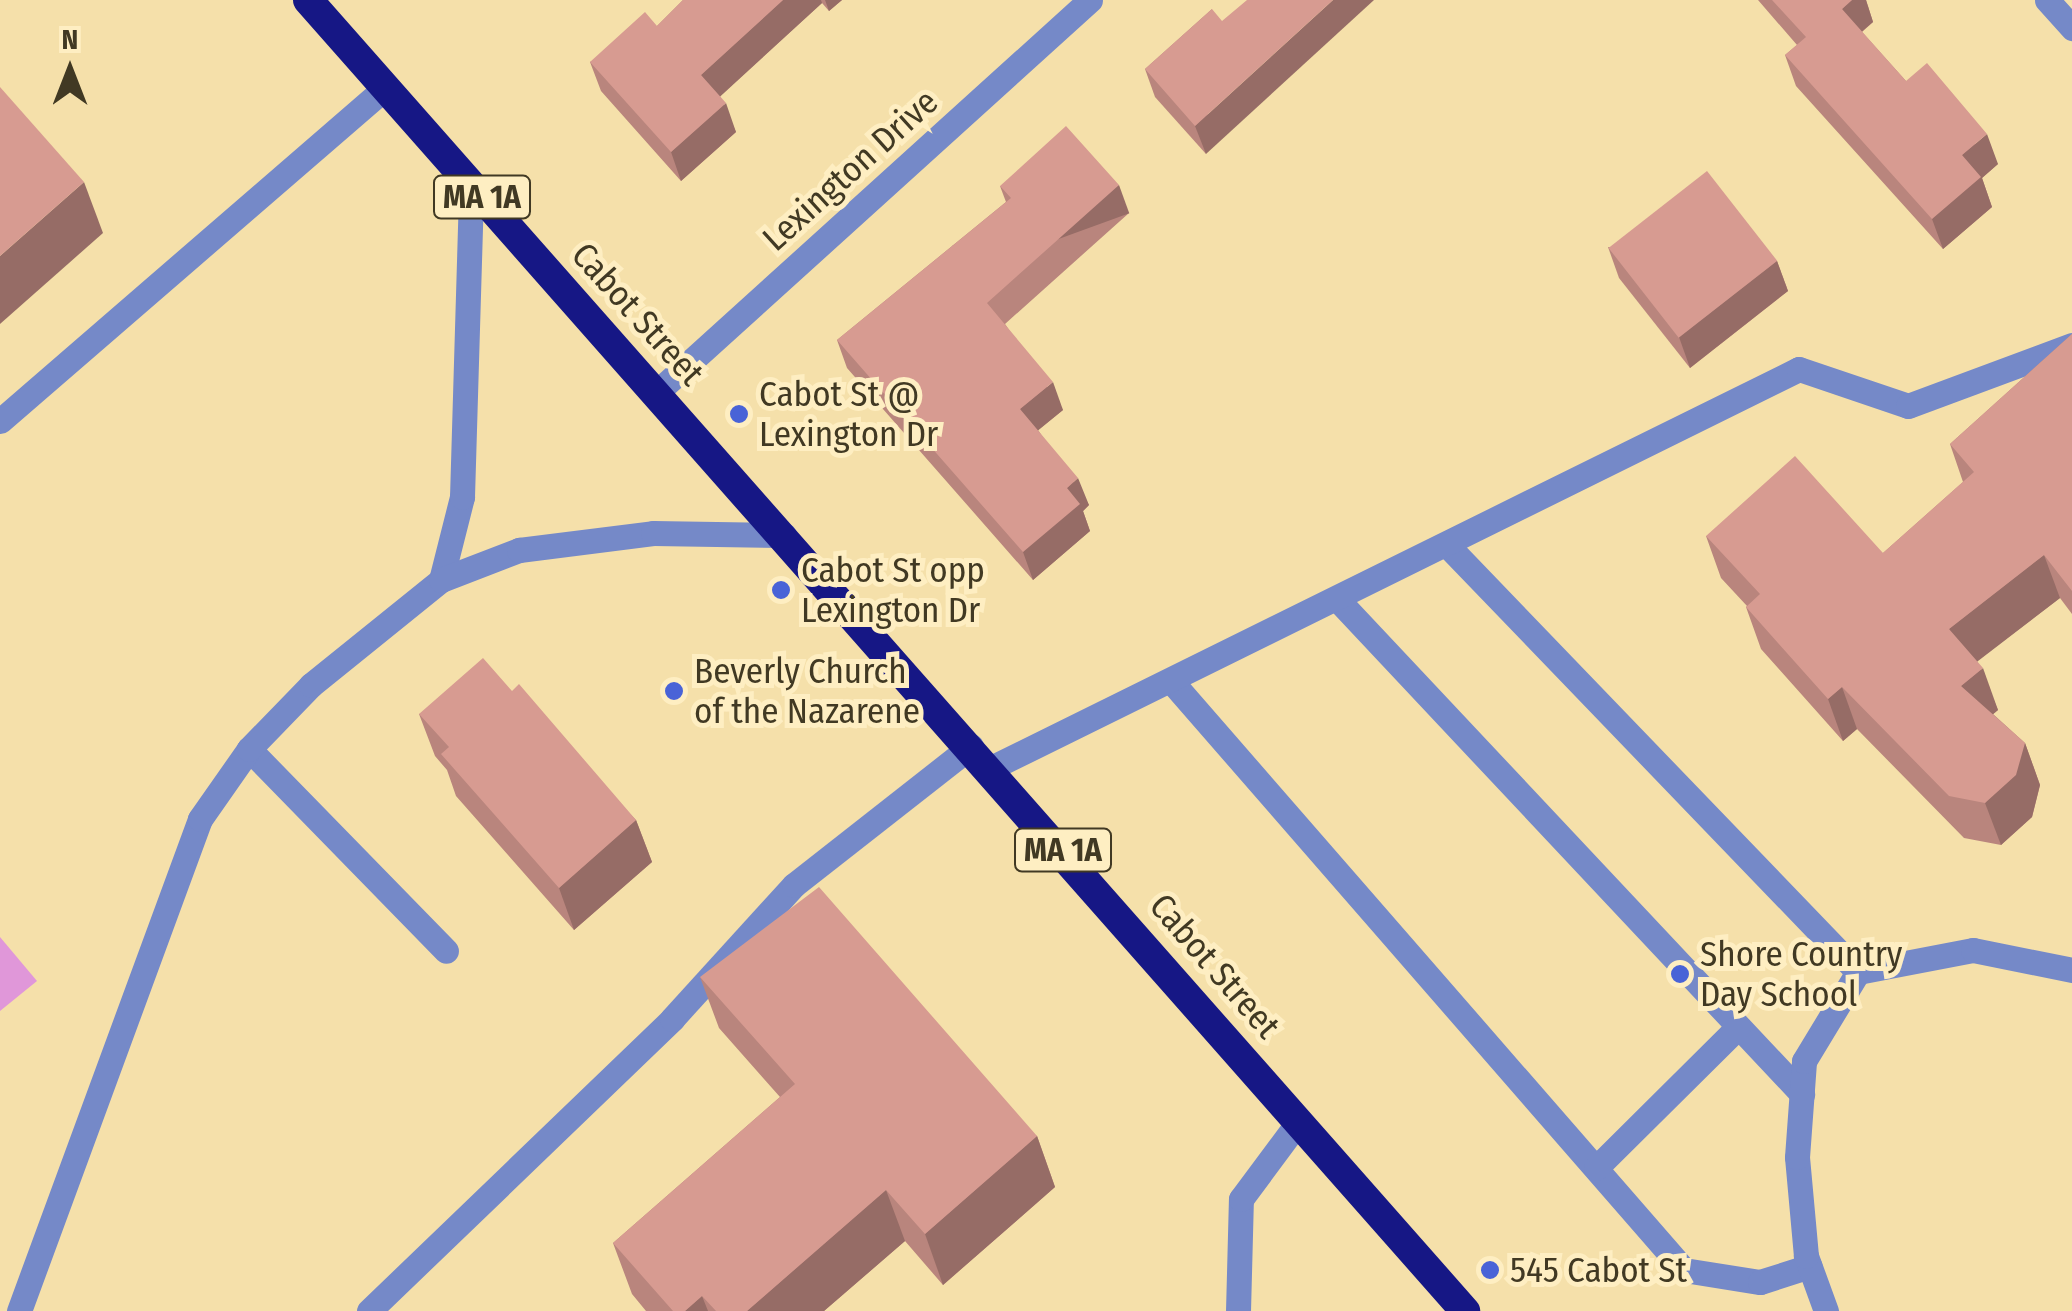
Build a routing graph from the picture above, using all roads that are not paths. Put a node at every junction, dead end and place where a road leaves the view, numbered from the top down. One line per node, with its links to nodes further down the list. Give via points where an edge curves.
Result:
1 (308, 0): 5 (highway, Cabot Street / MA 1A)
2 (1090, 0): 8 (street, Lexington Drive)
3 (2047, 0): 4 (street)
4 (2072, 28)
5 (385, 88): 6 (highway, Cabot Street / MA 1A); 9 (street)
6 (471, 185): 8 (highway, Cabot Street / MA 1A); 12 (street, via 462,497)
7 (2072, 346): 11 (street, via 1908,406 1799,369)
8 (657, 392): 10 (highway, Cabot Street / MA 1A)
9 (0, 421)
10 (784, 535): 12 (street, via 634,535 519,550); 16 (highway, Cabot Street / MA 1A)
11 (1447, 545): 13 (street); 19 (street)
12 (441, 580): 15 (street, via 310,685)
13 (1338, 600): 14 (street); 20 (street)
14 (1172, 682): 16 (street); 23 (street)
15 (248, 749): 17 (street); 25 (street, via 200,819 167,897)
16 (981, 756): 22 (highway, Cabot Street / MA 1A); 26 (street, via 794,885 672,1020)
17 (446, 951)
18 (2072, 970): 19 (street, via 1973,950)
19 (1858, 972): 21 (street, via 1804,1062)
20 (1738, 1027): 21 (street); 23 (street)
21 (1802, 1094): 24 (street, via 1798,1157)
22 (1300, 1121): 27 (street, via 1241,1199); 28 (highway, Cabot Street / MA 1A)
23 (1596, 1168): 24 (street, via 1684,1270 1760,1282)
24 (1810, 1266): 29 (street)
25 (19, 1311)
26 (369, 1311)
27 (1238, 1311)
28 (1465, 1311)
29 (1826, 1311)

